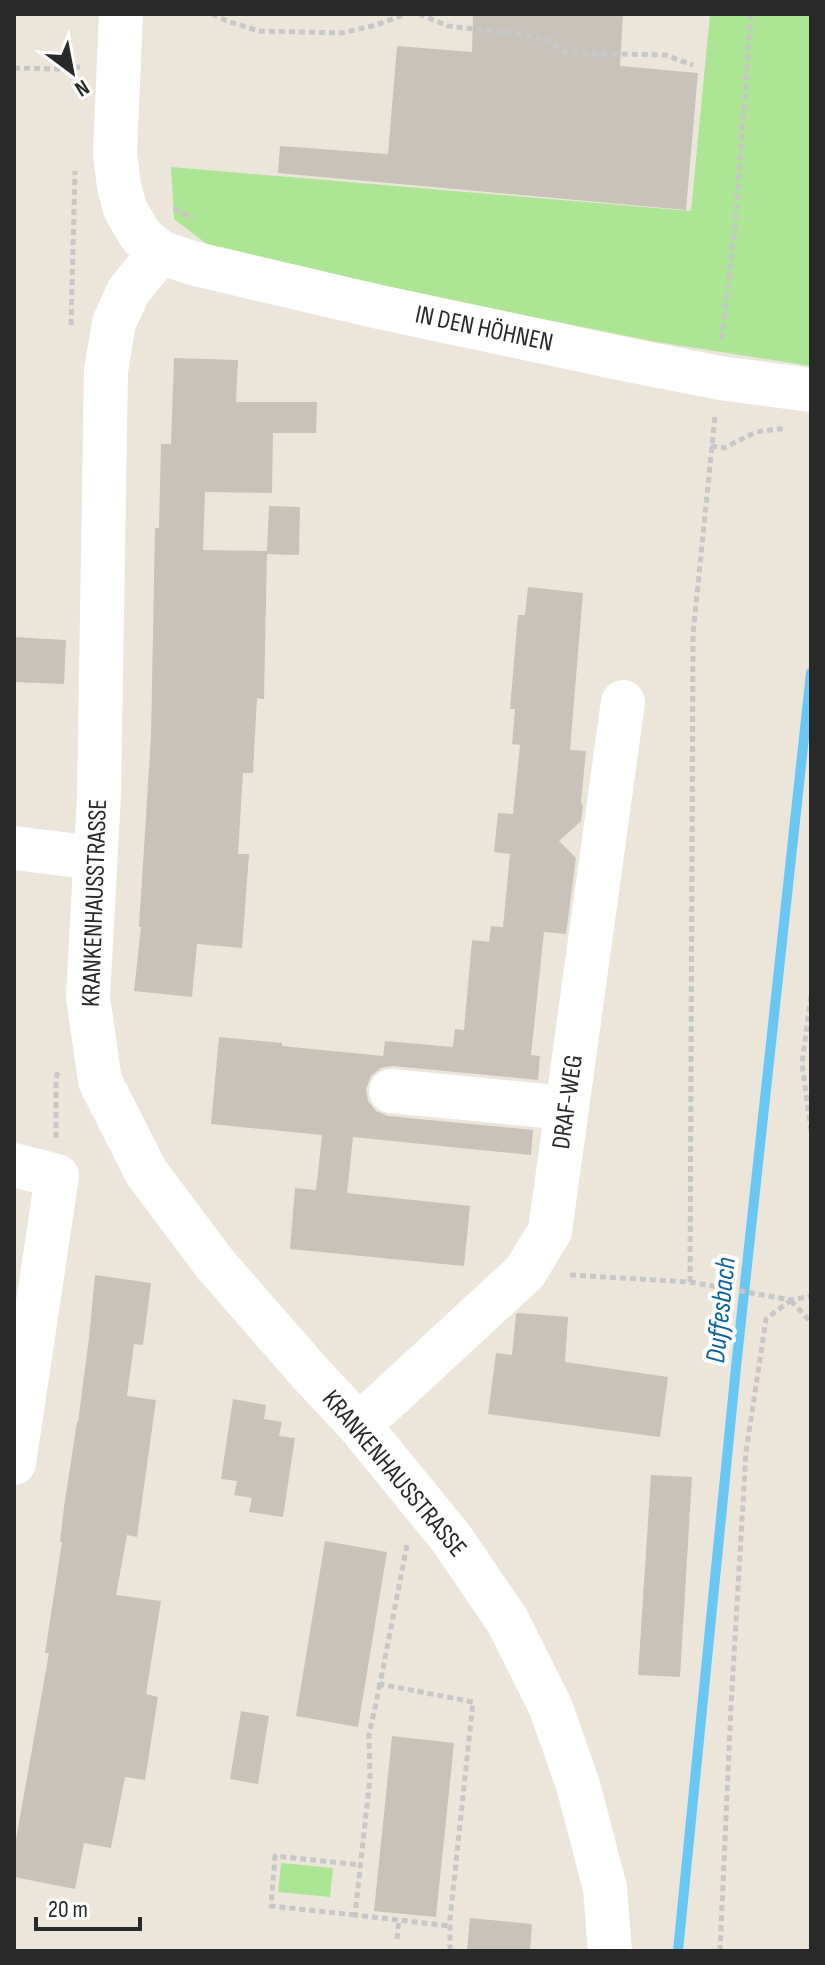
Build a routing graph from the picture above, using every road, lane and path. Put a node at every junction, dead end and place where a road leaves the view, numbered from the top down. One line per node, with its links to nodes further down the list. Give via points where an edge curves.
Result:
1 (121, 14): 11 (street, via 115,153 119,186 141,236)
2 (212, 14): 3 (path, via 259,31 342,33)
3 (406, 14)
4 (419, 14): 6 (path, via 448,26 550,41 568,53 665,55)
5 (751, 14): 13 (path)
6 (693, 65)
7 (78, 67): 8 (path)
8 (14, 68)
9 (166, 196): 10 (path, via 174,209)
10 (200, 223)
11 (160, 252): 13 (street, IN DEN HÖHNEN, via 375,306 604,355); 19 (street, KRANKENHAUSSTRASSE, via 128,292 114,323 106,371)
12 (737, 338): 13 (path)
13 (721, 357): 14 (street, IN DEN HÖHNEN); 16 (path)
14 (811, 390)
15 (788, 428): 16 (path, via 756,432 724,448)
16 (711, 446): 26 (path, via 693,634)
17 (623, 702): 22 (street, DRAF-WEG)
18 (14, 848): 19 (street)
19 (95, 858): 30 (street, KRANKENHAUSSTRASSE, via 88,997 100,1081 146,1172 215,1264)
20 (811, 996): 23 (path, via 802,1063)
21 (391, 1091): 22 (street)
22 (567, 1108): 25 (street, DRAF-WEG, via 550,1231)
23 (811, 1131)
24 (14, 1165): 31 (street, via 57,1176)
25 (525, 1272): 26 (path); 30 (street, DRAF-WEG)
26 (690, 1282): 28 (path)
27 (811, 1296): 28 (path)
28 (791, 1300): 29 (path); 41 (path, via 766,1319 746,1452)
29 (811, 1322)
30 (358, 1424): 32 (street, KRANKENHAUSSTRASSE)
31 (14, 1463)
32 (416, 1495): 33 (path); 40 (street, KRANKENHAUSSTRASSE, via 507,1620 551,1708 605,1888)
33 (380, 1684): 34 (path, via 369,1735); 37 (path, via 473,1702)
34 (361, 1865): 35 (path); 35 (path, via 275,1856 271,1906)
35 (355, 1915): 36 (path)
36 (399, 1920): 37 (path); 38 (path)
37 (450, 1926): 39 (path)
38 (397, 1939)
39 (450, 1951)
40 (610, 1951)
41 (720, 1951)

